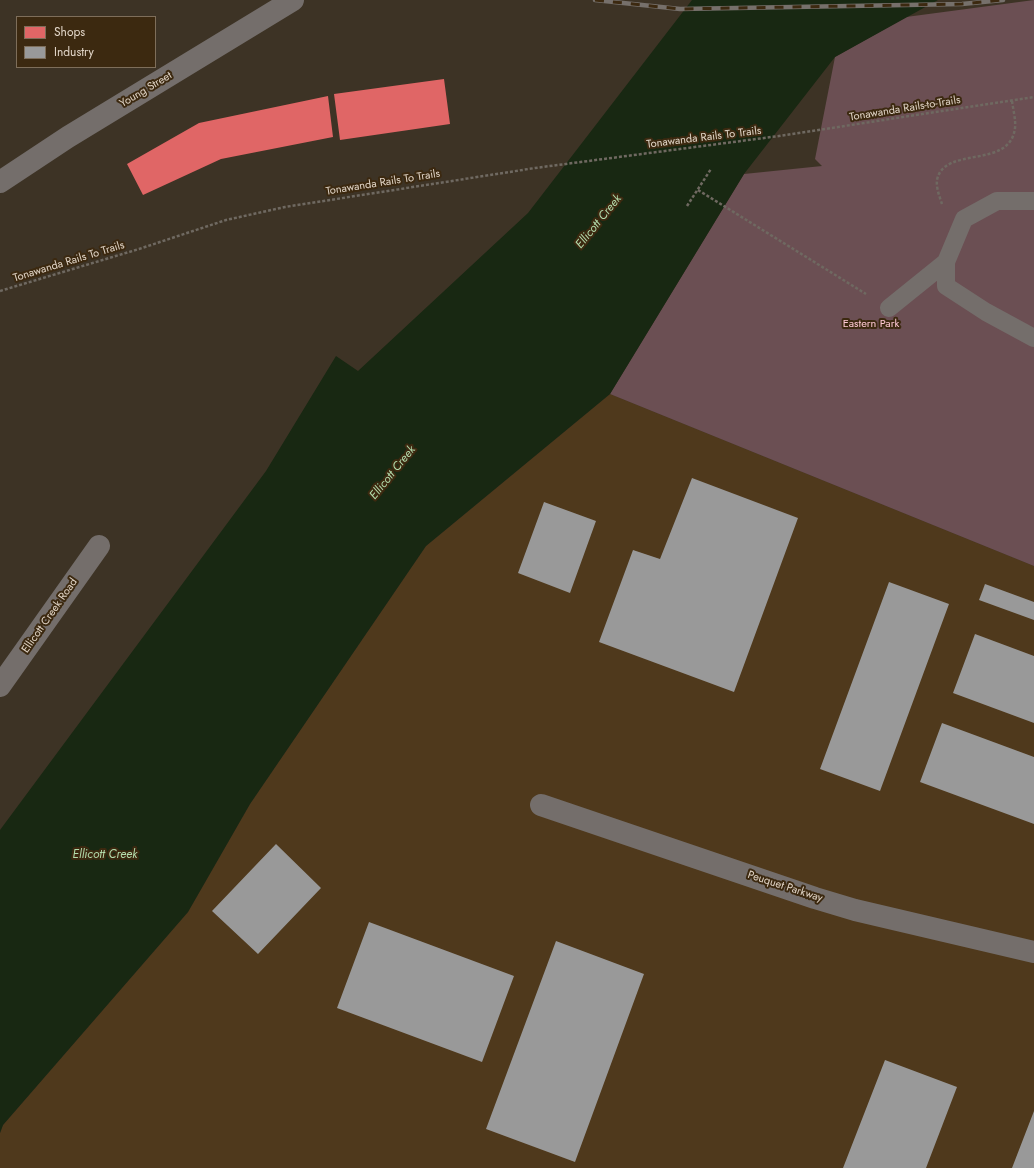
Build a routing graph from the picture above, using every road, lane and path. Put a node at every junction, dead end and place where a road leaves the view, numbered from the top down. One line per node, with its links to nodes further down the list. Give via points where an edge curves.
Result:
1 (293, 0): 6 (street, Young Street, via 68,137)
2 (1034, 98): 3 (path, Tonawanda Rails-to-Trails)
3 (1012, 101): 4 (path, Tonawanda Rails-to-Trails); 10 (path, via 1015,128 1004,149 950,164 940,172 937,181 945,215)
4 (779, 136): 12 (path, Tonawanda Rails To Trails, via 535,168 285,207 226,220)
5 (711, 169): 7 (path)
6 (0, 182)
7 (698, 190): 9 (path); 13 (path)
8 (1034, 201): 10 (lane, via 997,201)
9 (687, 206)
10 (964, 219): 11 (lane)
11 (946, 262): 13 (lane); 14 (lane, via 946,286 986,312)
12 (0, 291)
13 (889, 308)
14 (1034, 338)
15 (99, 546): 16 (street, Ellicott Creek Road)
16 (0, 686)
17 (541, 805): 18 (street, Peuquet Parkway, via 855,910)
18 (1034, 952)

